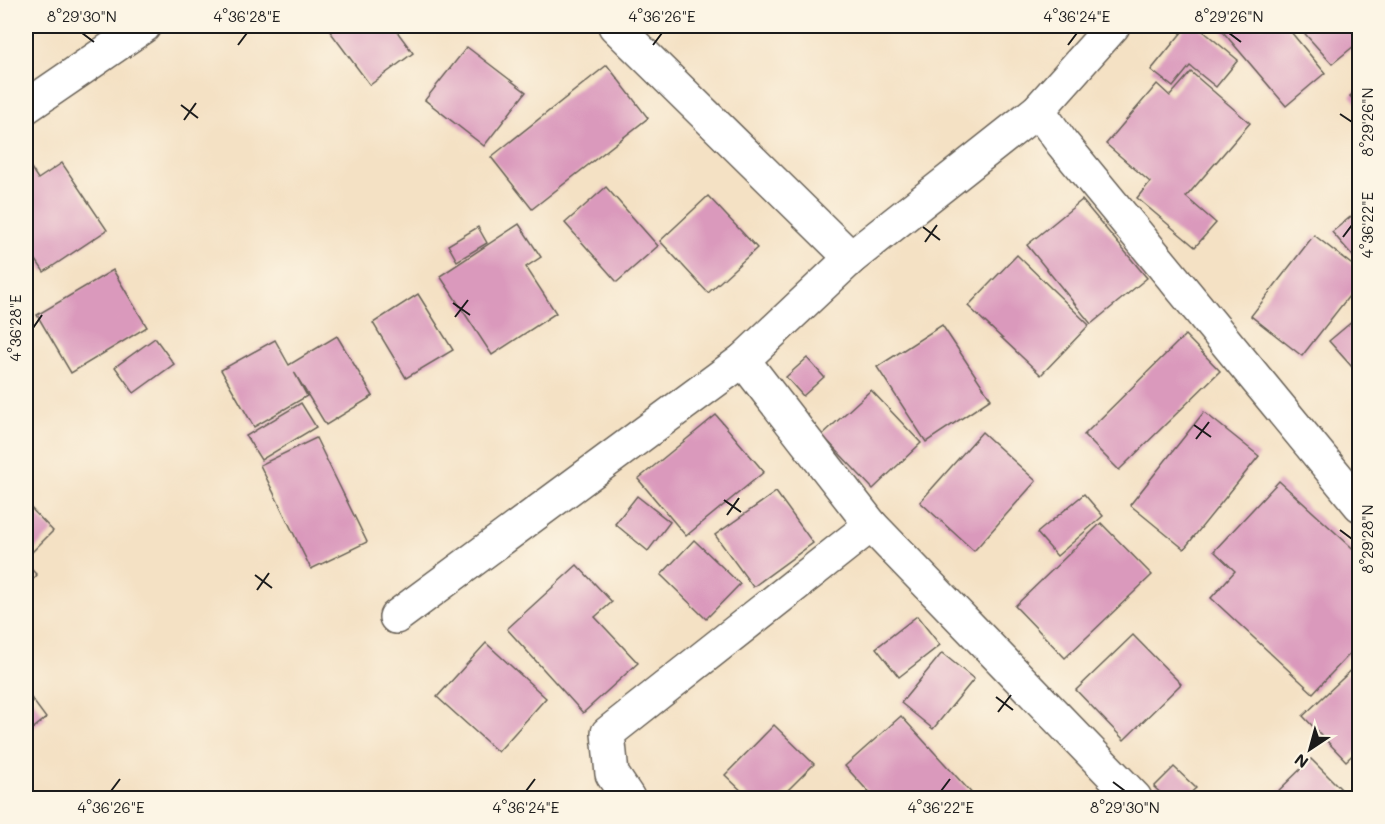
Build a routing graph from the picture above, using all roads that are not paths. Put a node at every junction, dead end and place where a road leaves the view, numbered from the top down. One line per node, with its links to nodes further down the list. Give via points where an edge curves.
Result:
1 (144, 26): 4 (street)
2 (615, 26): 6 (street)
3 (1113, 26): 5 (street)
4 (26, 107)
5 (1038, 110): 6 (street); 8 (street)
6 (851, 258): 7 (street)
7 (743, 360): 9 (street); 10 (street)
8 (1359, 505)
9 (871, 525): 11 (street, via 608,733 612,774); 12 (street)
10 (396, 617)
11 (628, 798)
12 (1135, 798)

